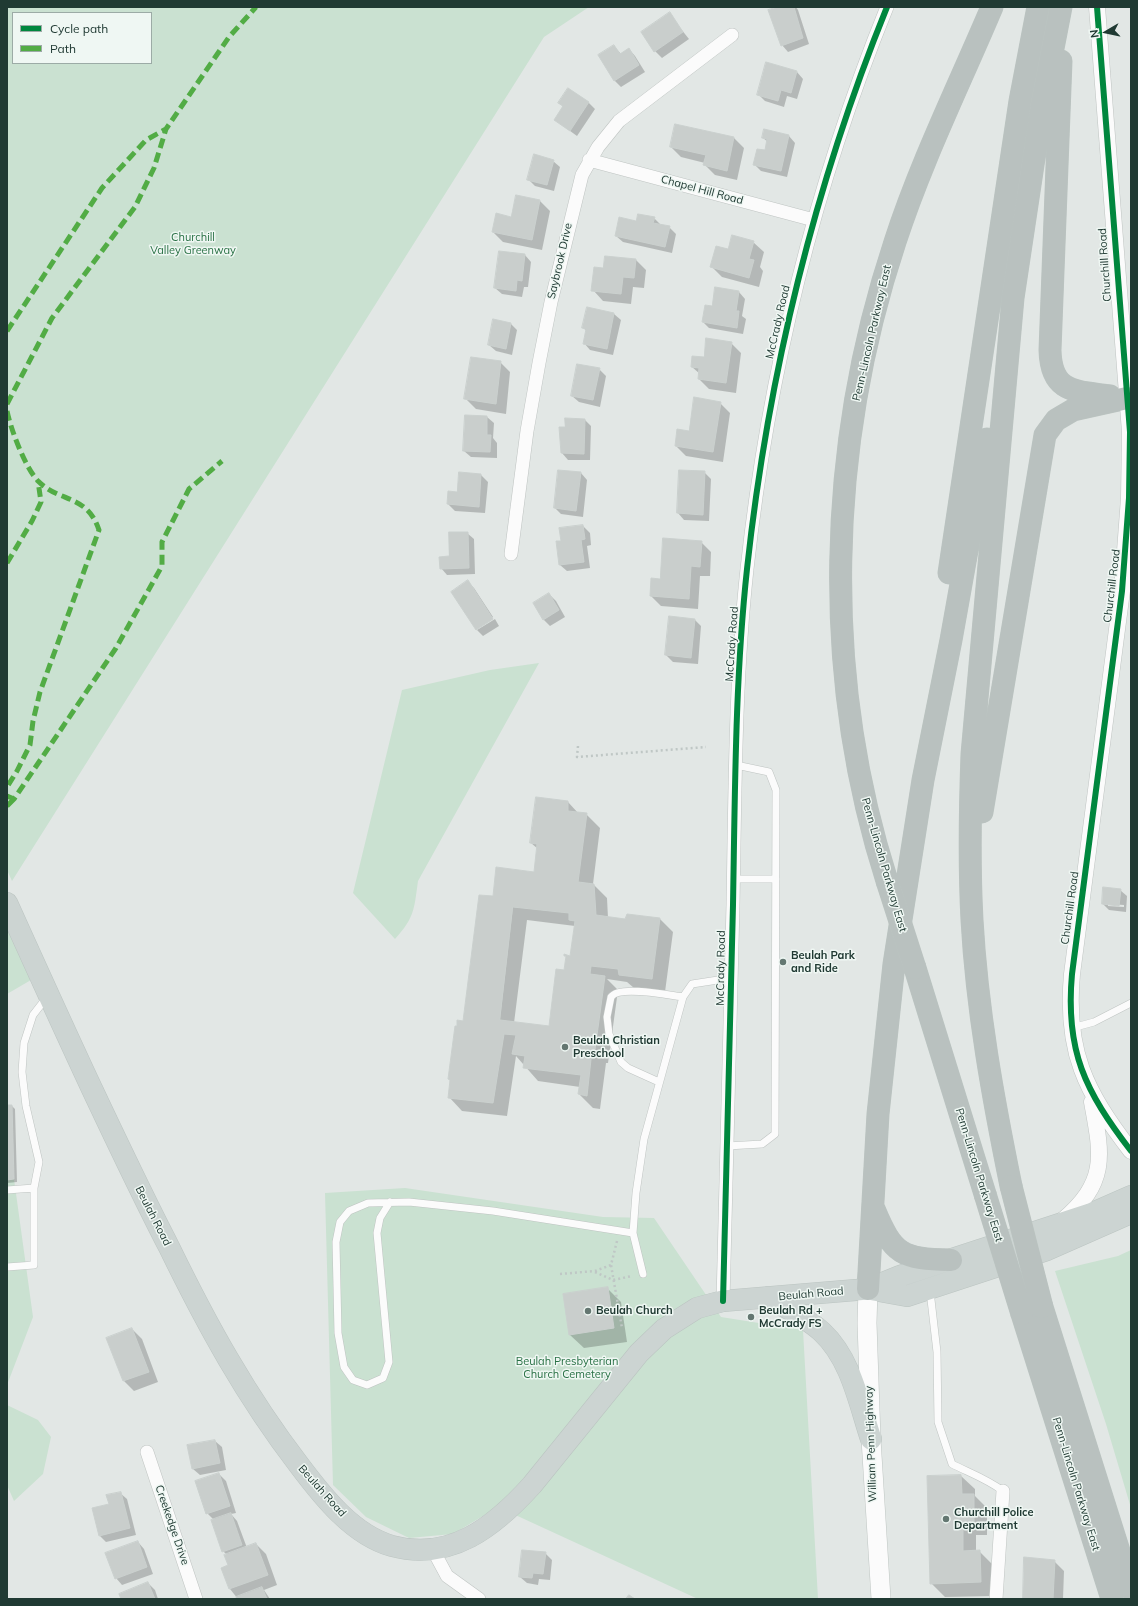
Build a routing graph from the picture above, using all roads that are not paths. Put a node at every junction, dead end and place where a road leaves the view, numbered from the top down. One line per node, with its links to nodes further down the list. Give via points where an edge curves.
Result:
1 (887, 7): 8 (street, McCrady Road, via 842,128)
2 (992, 7): 43 (highway, Penn-Lincoln Parkway East, bridge, via 920,176 883,280 864,355 849,446 843,499 840,572 845,676 861,780 878,852 985,1194)
3 (1038, 7): 14 (highway, via 1020,101 939,637)
4 (1062, 7): 9 (highway, Penn-Lincoln Parkway East, via 1042,105); 11 (highway, via 1050,350 1052,368 1055,376 1067,388 1084,393)
5 (1097, 7): 10 (street, Churchill Road)
6 (732, 35): 7 (street, Saybrook Drive, via 624,116)
7 (589, 160): 8 (street, Chapel Hill Road); 12 (street, Saybrook Drive, via 577,190 551,302 527,431)
8 (814, 220): 13 (street, McCrady Road, via 784,340 760,472 743,616)
9 (1013, 298): 14 (highway, via 952,640); 17 (highway, Penn-Lincoln Parkway East, via 972,754)
10 (1126, 339): 11 (street, Churchill Road)
11 (1129, 398): 17 (highway, via 1073,410 1056,420 1045,434); 23 (street, Churchill Road, via 1127,543 1072,974)
12 (512, 554)
13 (736, 765): 15 (street, McCrady Road); 16 (lane, via 769,772 776,790)
14 (923, 780): 32 (highway, via 893,972 878,1114)
15 (733, 879): 16 (lane); 19 (street, McCrady Road)
16 (776, 879): 26 (lane, via 775,1134 762,1144)
17 (970, 879): 43 (highway, Penn-Lincoln Parkway East, bridge, via 981,1018)
18 (7, 903): 20 (main road, Beulah Road)
19 (731, 978): 21 (lane, via 692,984); 26 (street, McCrady Road)
20 (49, 995): 28 (lane, via 32,1015 24,1043 22,1072 26,1106 39,1162); 47 (main road, Beulah Road, via 124,1159 235,1374 259,1410 316,1487 353,1525 372,1538 392,1546)
21 (683, 997): 24 (lane); 24 (lane, via 629,991 618,992 611,997 607,1017 609,1034 621,1062 628,1068)
22 (1131, 1003): 23 (lane, via 1094,1022)
23 (1072, 1028): 25 (street, Churchill Road, via 1076,1054)
24 (659, 1082): 35 (lane, via 644,1139)
25 (1090, 1090): 27 (street, Churchill Road, via 1100,1108); 34 (street, via 1099,1137 1099,1166 1088,1195)
26 (727, 1146): 42 (street, McCrady Road)
27 (1130, 1147)
28 (34, 1188): 29 (lane); 37 (lane, via 34,1265)
29 (7, 1190)
30 (1131, 1196): 34 (main road, Beulah Road)
31 (390, 1202): 31 (lane, via 368,1203 349,1211 340,1222 336,1242 338,1333 344,1366 353,1380 367,1385 383,1378 389,1362 377,1233 380,1218); 35 (lane, via 493,1211)
32 (872, 1204): 36 (highway, via 888,1238 900,1252 915,1258); 39 (highway)
33 (1126, 1217): 40 (main road, Beulah Road, via 1053,1248)
34 (1059, 1225): 36 (main road, Beulah Road)
35 (633, 1233): 38 (lane)
36 (951, 1260): 39 (main road, Beulah Road)
37 (7, 1267)
38 (643, 1274)
39 (868, 1289): 40 (main road, Beulah Road, via 907,1296); 41 (main road, Beulah Road); 44 (main road, William Penn Highway)
40 (930, 1289): 46 (lane, via 937,1352 938,1422 952,1464 988,1480)
41 (768, 1297): 42 (main road, Beulah Road); 44 (main road, via 813,1325 836,1349 853,1384)
42 (723, 1301): 47 (main road, Beulah Road, via 687,1313 647,1344 623,1370 532,1485 503,1515 478,1533)
43 (1032, 1310): 48 (highway, Penn-Lincoln Parkway East); 53 (highway, Penn-Lincoln Parkway East)
44 (871, 1439): 51 (main road, William Penn Highway)
45 (147, 1452): 49 (street, Creekedge Drive)
46 (1003, 1491): 52 (street)
47 (433, 1550): 50 (street, via 447,1576)
48 (1131, 1589)
49 (196, 1599)
50 (479, 1599)
51 (881, 1599)
52 (996, 1599)
53 (1112, 1599)

